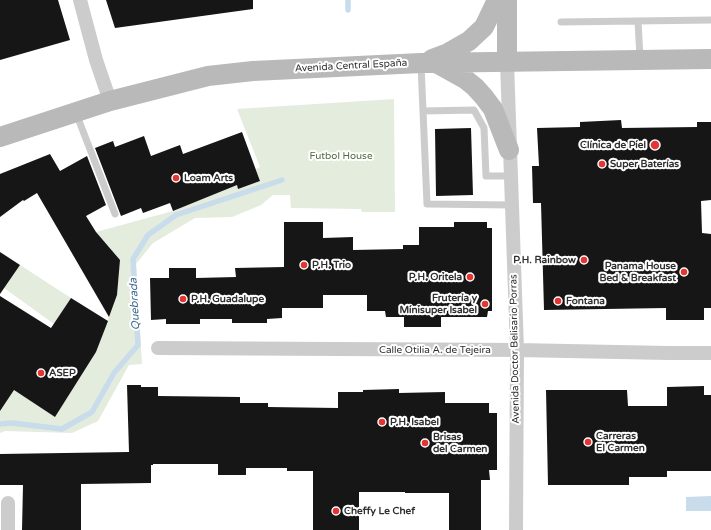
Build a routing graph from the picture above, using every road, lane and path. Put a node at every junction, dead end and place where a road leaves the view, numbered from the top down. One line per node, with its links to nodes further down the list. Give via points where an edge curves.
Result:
1 (80, 0): 11 (street)
2 (497, 0): 10 (main road, via 484,27 470,41)
3 (507, 0): 9 (main road, Avenida Doctor Belisario Porras)
4 (711, 20): 5 (lane)
5 (638, 21): 6 (lane); 8 (lane)
6 (561, 22)
7 (711, 59): 8 (main road, Avenida Central España)
8 (640, 60): 9 (main road, Avenida Central España)
9 (507, 62): 10 (main road, Avenida Central España); 15 (street, Avenida Doctor Belisario Porras)
10 (429, 63): 11 (main road, Avenida Central España, via 254,71 208,76); 12 (lane); 15 (main road, via 465,79 475,87 493,109)
11 (110, 101): 13 (main road, Avenida Central España)
12 (423, 110): 16 (lane, via 474,110 484,128 486,176); 17 (lane, via 427,204)
13 (76, 112): 14 (main road, Avenida Central España); 18 (lane)
14 (0, 137)
15 (509, 150): 16 (street, Avenida Doctor Belisario Porras)
16 (510, 176): 17 (street, Avenida Doctor Belisario Porras)
17 (512, 205): 20 (street, Avenida Doctor Belisario Porras)
18 (115, 214)
19 (158, 348): 20 (street, Calle Otilia A. de Tejeira)
20 (517, 350): 21 (street, Calle Otilia A. de Tejeira); 24 (street, Avenida Doctor Belisario Porras)
21 (711, 353)
22 (8, 503): 23 (street)
23 (8, 530)
24 (516, 530)

